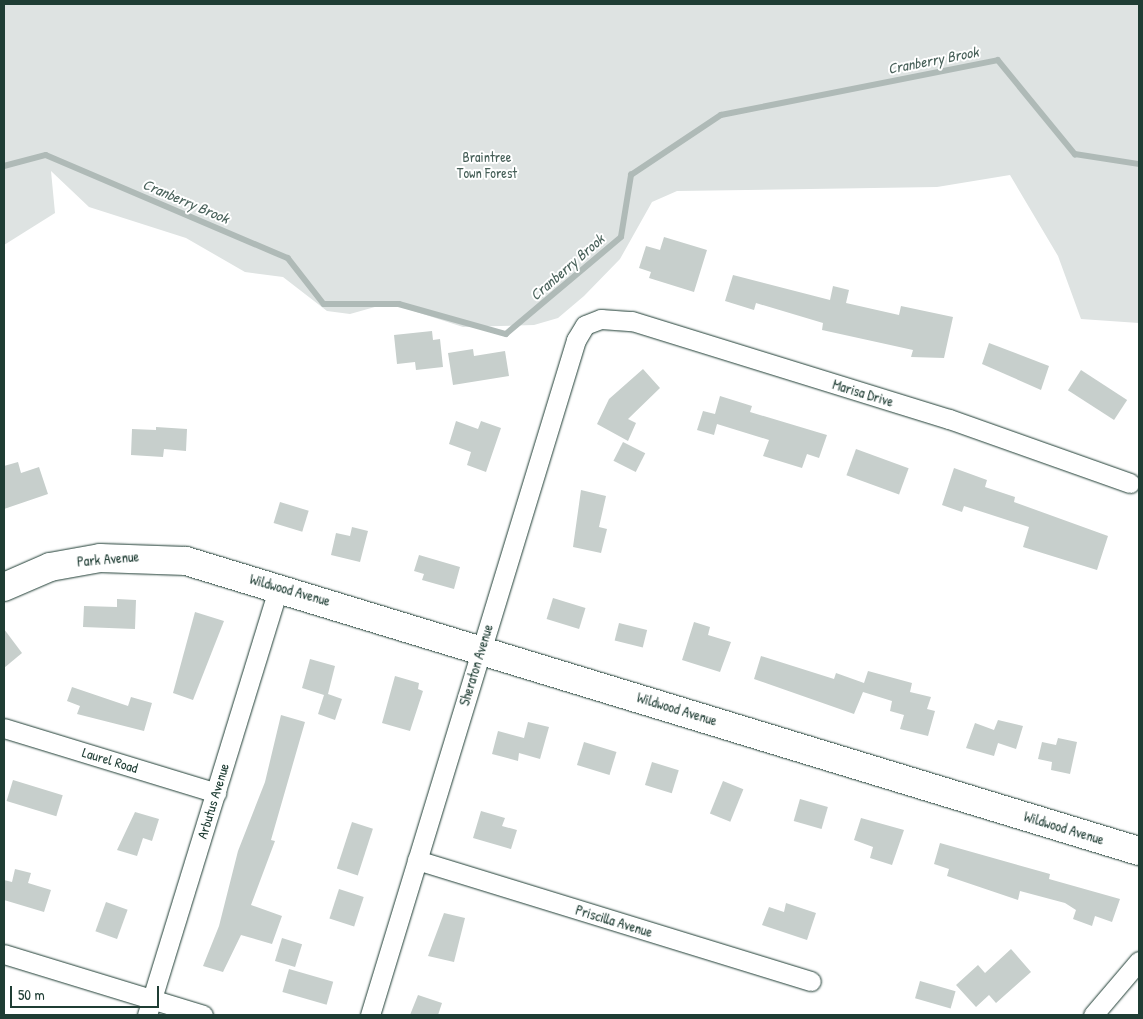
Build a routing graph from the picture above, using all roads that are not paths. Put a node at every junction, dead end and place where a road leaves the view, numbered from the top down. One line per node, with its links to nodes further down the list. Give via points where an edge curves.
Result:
1 (592, 321): 2 (street, Marisa Drive, via 632,321 949,419); 6 (street, Sheraton Avenue, via 576,340)
2 (1130, 483)
3 (215, 568): 4 (street, Wildwood Avenue); 5 (street, Park Avenue, via 160,557 100,558 50,568)
4 (279, 586): 6 (street, Wildwood Avenue); 8 (street, Arbutus Avenue)
5 (4, 587)
6 (481, 649): 9 (street, Wildwood Avenue); 10 (street, Sheraton Avenue)
7 (4, 728): 8 (street, Laurel Road)
8 (216, 793): 14 (street, Arbutus Avenue)
9 (1139, 852)
10 (417, 860): 13 (street, Priscilla Avenue); 16 (street, Sheraton Avenue)
11 (4, 954): 14 (street)
12 (1139, 961): 17 (street)
13 (811, 981)
14 (149, 1007): 15 (street)
15 (203, 1015)
16 (370, 1015)
17 (1093, 1015)

